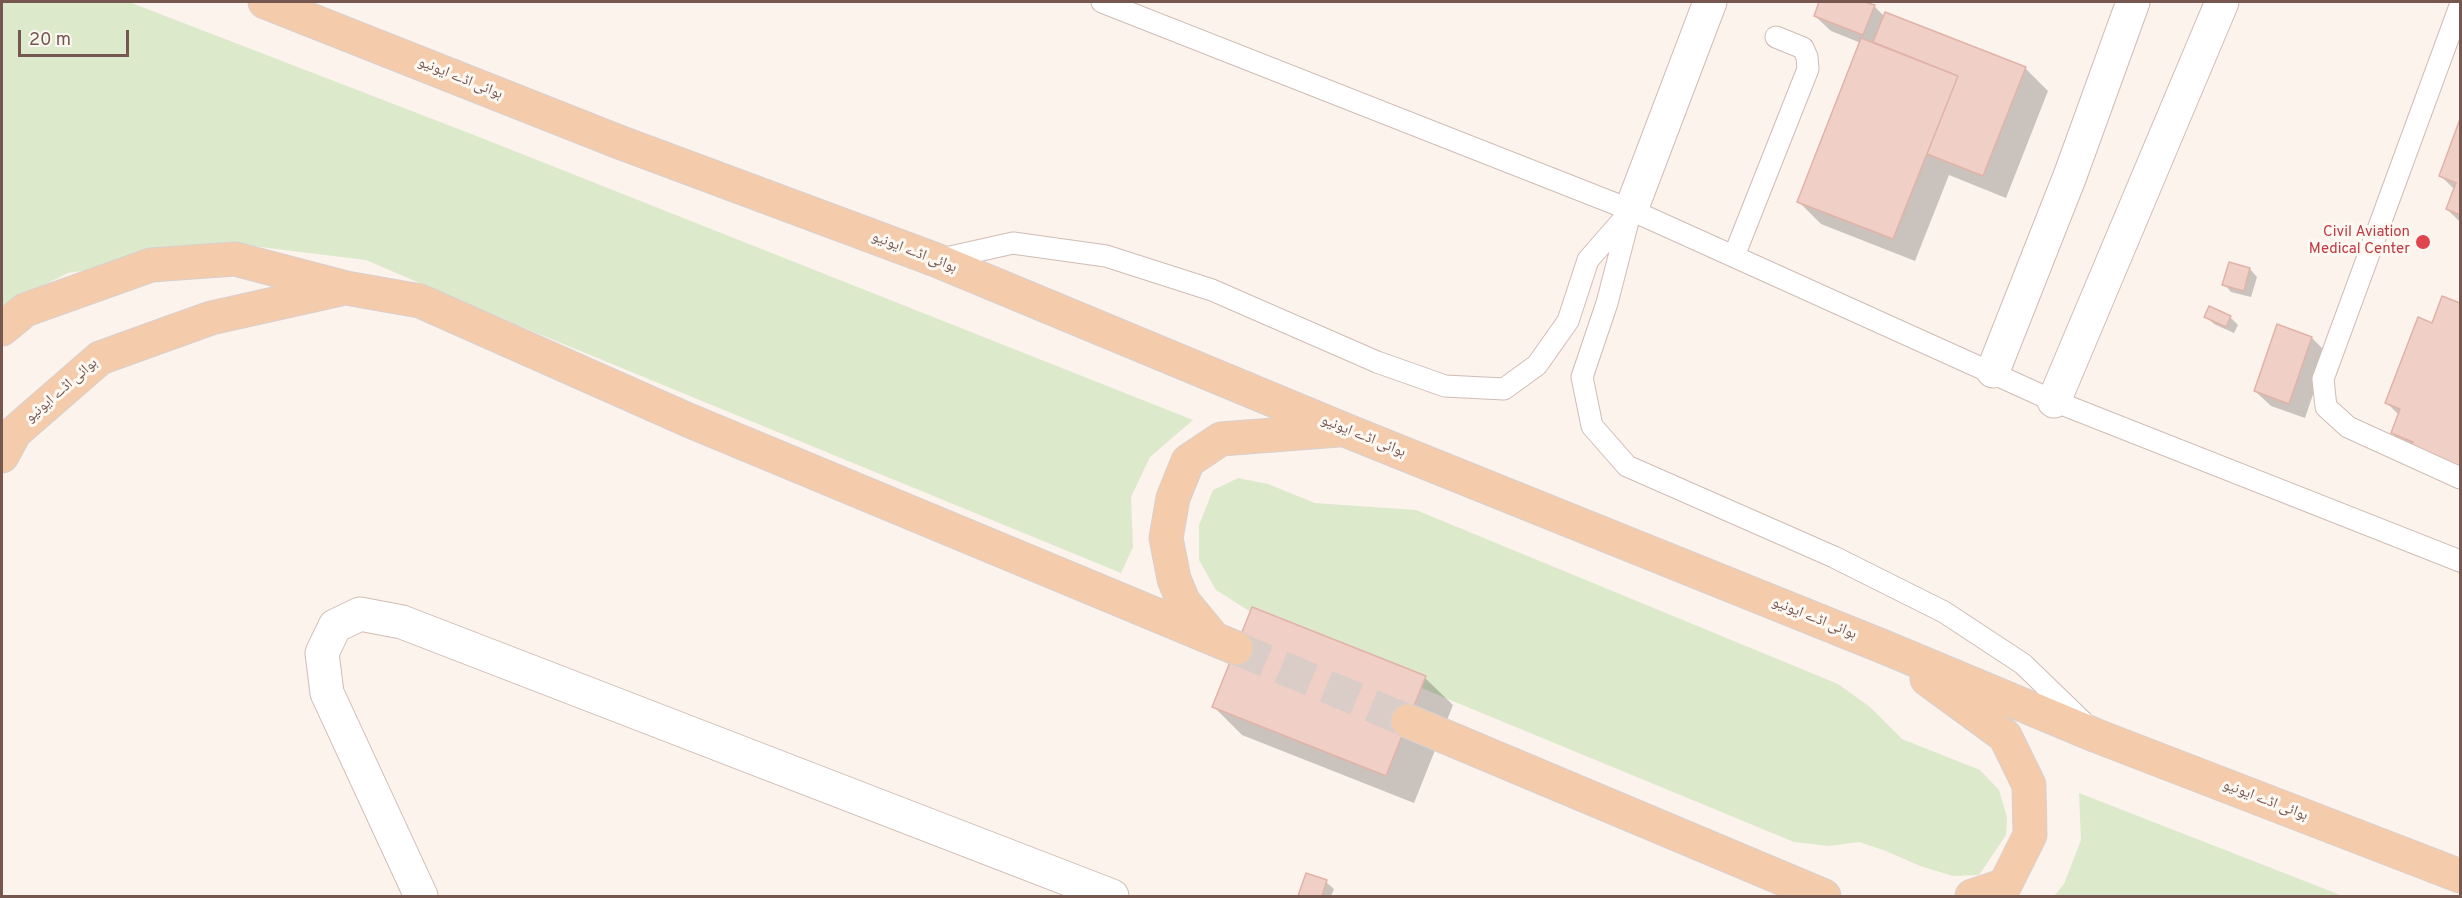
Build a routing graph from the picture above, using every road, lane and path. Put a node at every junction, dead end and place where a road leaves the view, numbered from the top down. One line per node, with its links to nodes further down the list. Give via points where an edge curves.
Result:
1 (265, 2): 10 (main road, ہوائی اڈے ایونیو, via 619,142)
2 (1102, 2): 8 (lane)
3 (1710, 2): 8 (street)
4 (2133, 2): 13 (street)
5 (2222, 2): 14 (street)
6 (2460, 6): 17 (lane, via 2323,379 2326,407 2348,427)
7 (1776, 37): 9 (lane, via 1803,48 1808,69)
8 (1631, 210): 9 (lane); 10 (lane, via 1588,260 1568,321 1537,365 1504,389 1445,386 1377,362 1212,290 1106,256 1013,243); 21 (lane, via 1608,303 1582,377 1592,426 1627,466 1834,557 1944,612 2023,664)
9 (1734, 256): 13 (lane)
10 (936, 260): 15 (main road, ہوائی اڈے ایونیو)
11 (346, 288): 12 (main road, ہوائی اڈے ایونیو, via 235,259 151,265 25,310); 15 (main road, ہوائی اڈے ایونیو, via 420,301 688,420 1225,644 1183,601 1174,579 1166,538 1173,498 1188,461 1221,439); 16 (main road, ہوائی اڈے ایونیو, via 211,318 100,358 15,432)
12 (2, 329)
13 (1993, 371): 14 (lane)
14 (2054, 401): 18 (lane)
15 (1345, 430): 19 (main road, ہوائی اڈے ایونیو)
16 (2, 456)
17 (2460, 478)
18 (2460, 561)
19 (1884, 647): 21 (main road, ہوائی اڈے ایونیو); 26 (main road, via 2005,736 2029,785 2030,835 2005,885)
20 (1408, 721): 25 (main road)
21 (2097, 736): 22 (main road, ہوائی اڈے ایونیو)
22 (2460, 876)
23 (421, 897): 24 (street, via 327,693 322,653 335,626 360,614 402,622)
24 (1112, 897)
25 (1824, 897)
26 (1972, 897)

